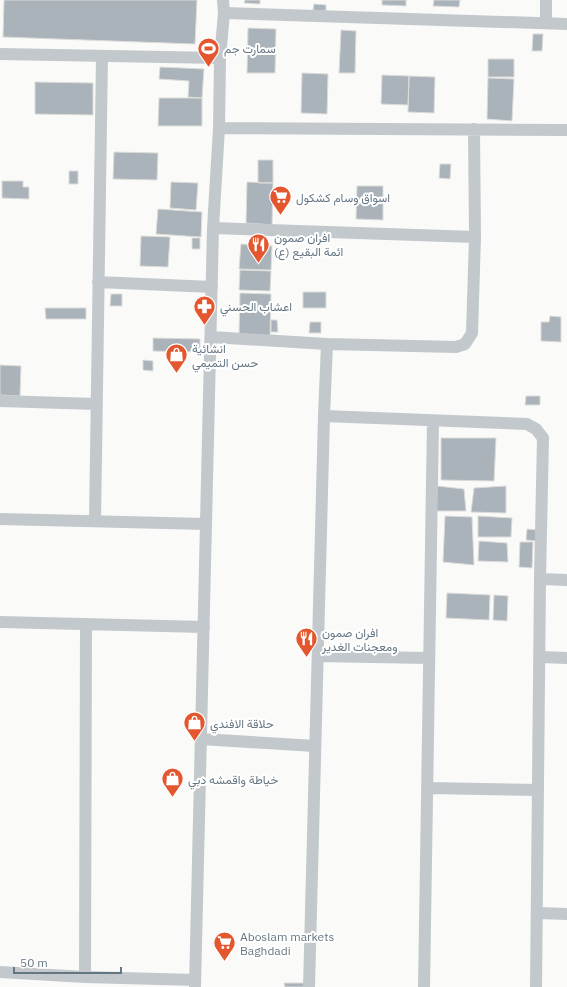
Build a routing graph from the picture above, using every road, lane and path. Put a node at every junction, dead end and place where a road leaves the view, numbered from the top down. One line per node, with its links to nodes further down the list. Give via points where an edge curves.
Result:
1 (223, 0): 3 (street)
2 (546, 0): 4 (street)
3 (224, 13): 4 (street); 8 (street)
4 (546, 23): 5 (street)
5 (567, 24)
6 (0, 54): 7 (street)
7 (102, 56): 8 (street); 14 (street)
8 (220, 58): 9 (street)
9 (219, 128): 10 (street); 12 (street)
10 (474, 129): 11 (street); 13 (street)
11 (567, 130)
12 (213, 228): 13 (street); 15 (street)
13 (475, 237): 17 (street, via 472,333 465,344 456,347)
14 (98, 282): 15 (street); 19 (street)
15 (212, 287): 16 (street)
16 (211, 337): 17 (street); 24 (street)
17 (327, 344): 20 (street)
18 (0, 401): 19 (street)
19 (96, 404): 23 (street)
20 (324, 416): 21 (street); 30 (street)
21 (433, 421): 25 (street, via 527,424 536,429 543,438); 32 (street)
22 (0, 519): 23 (street)
23 (96, 521): 24 (street)
24 (206, 524): 29 (street)
25 (540, 579): 26 (street); 31 (street)
26 (567, 580)
27 (0, 622): 28 (street)
28 (86, 624): 29 (street); 41 (street)
29 (204, 627): 34 (street)
30 (318, 656): 32 (street); 35 (street)
31 (540, 657): 33 (street); 37 (street)
32 (429, 658): 36 (street)
33 (567, 658)
34 (202, 739): 35 (street); 42 (street)
35 (315, 746): 43 (street)
36 (427, 788): 37 (street); 44 (street)
37 (538, 790): 38 (street)
38 (537, 913): 39 (street); 45 (street)
39 (567, 914)
40 (0, 972): 41 (street)
41 (85, 977): 42 (street)
42 (195, 984)
43 (309, 987)
44 (424, 987)
45 (536, 987)

